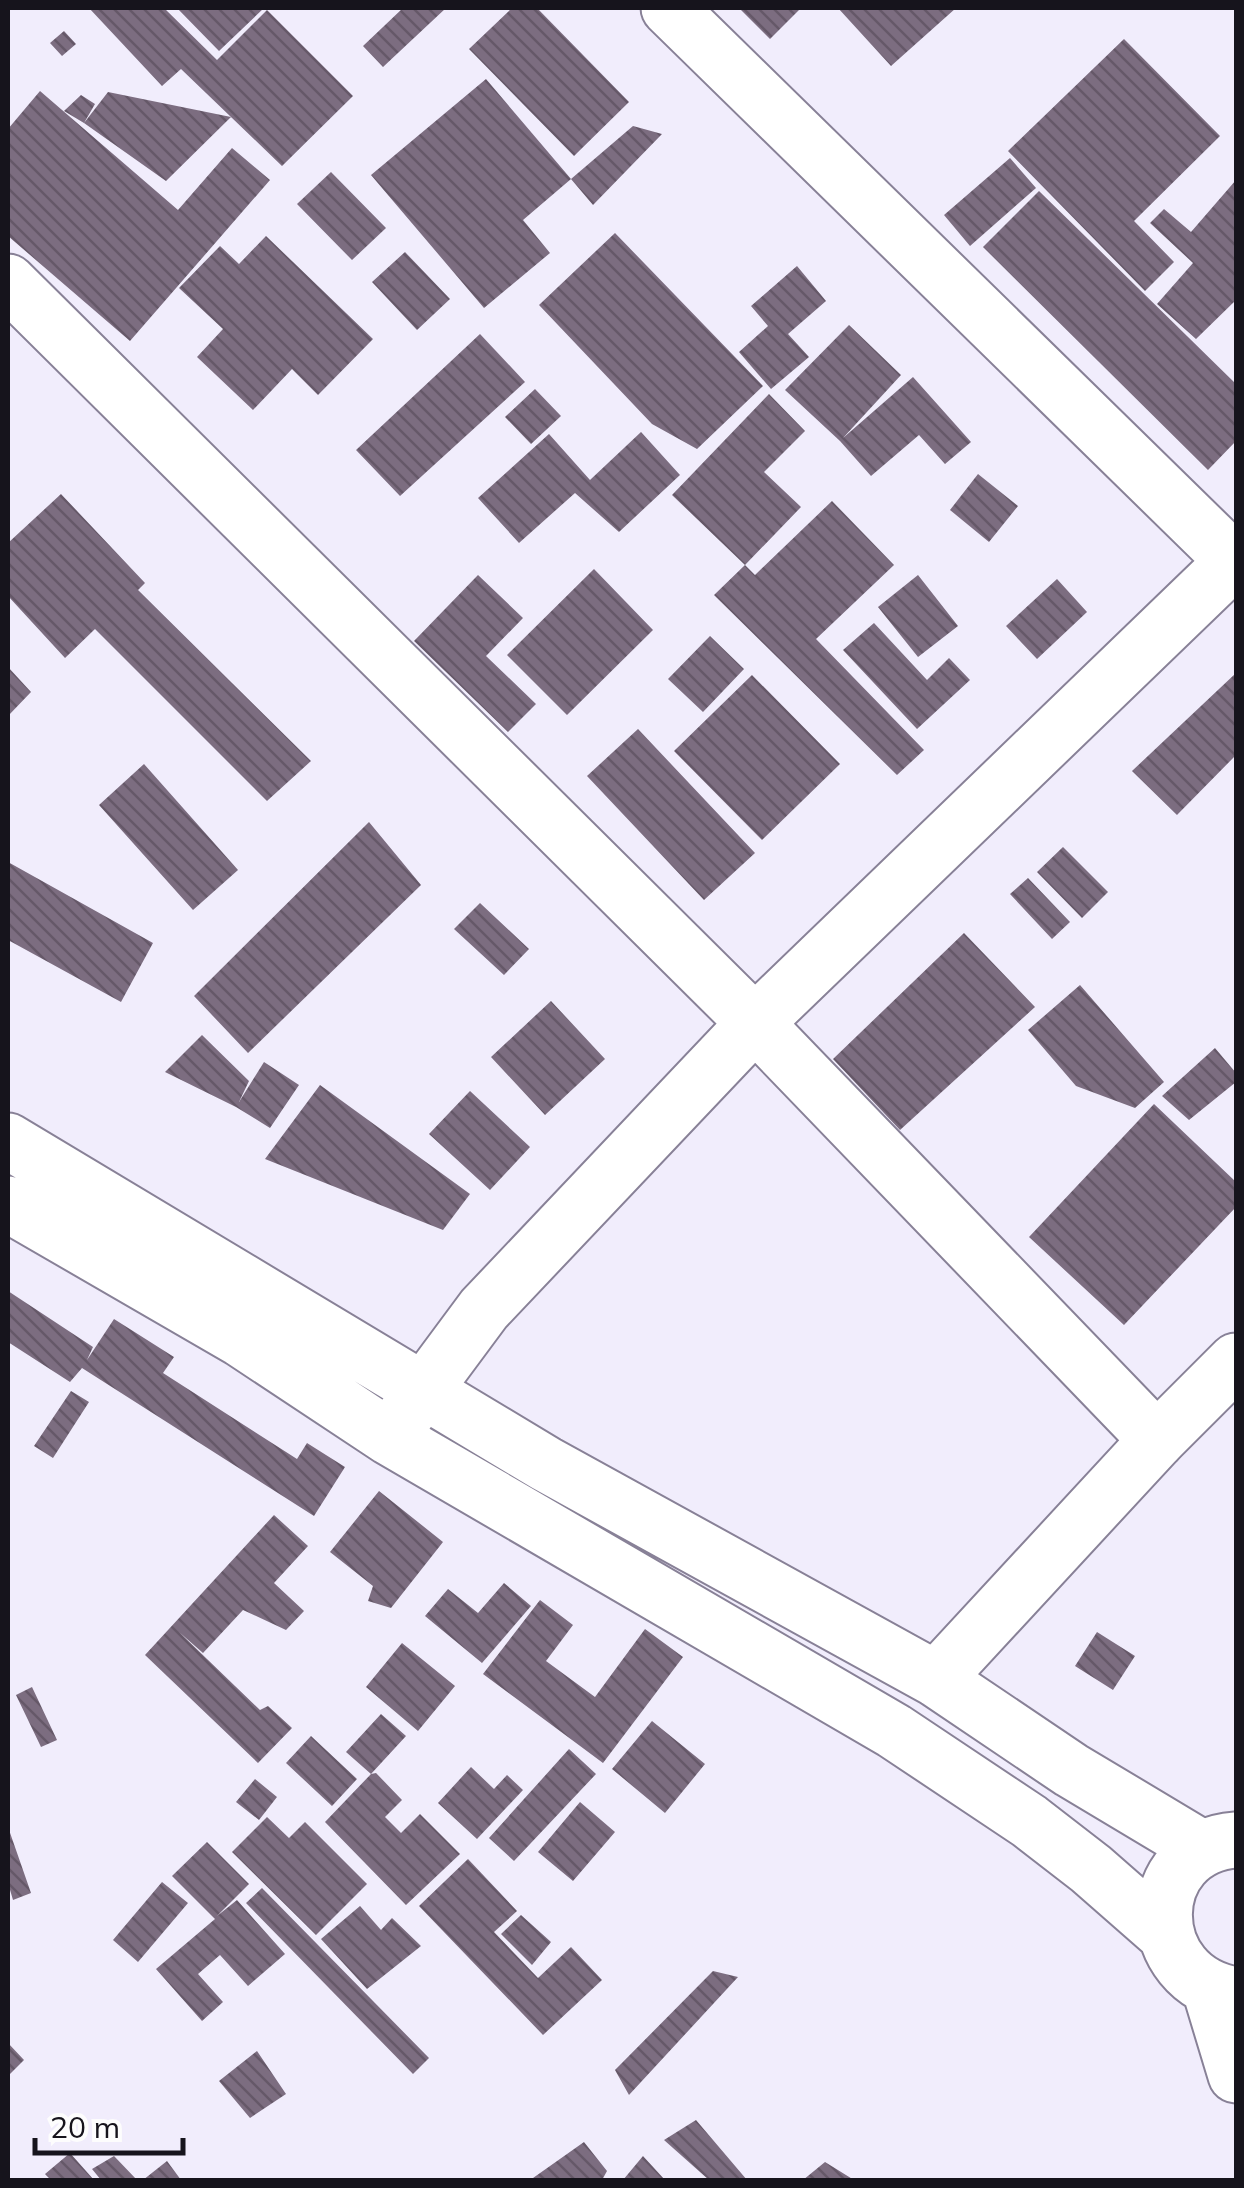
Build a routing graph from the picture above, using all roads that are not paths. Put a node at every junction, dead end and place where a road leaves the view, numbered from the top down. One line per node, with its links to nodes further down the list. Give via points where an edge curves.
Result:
1 (669, 8): 3 (street)
2 (8, 282): 4 (street)
3 (1235, 560): 4 (street)
4 (755, 1023): 8 (street, via 484,1309); 10 (street)
5 (8, 1141): 8 (street)
6 (8, 1204): 9 (street, via 241,1340)
7 (1236, 1361): 10 (street)
8 (424, 1388): 9 (street); 11 (street, via 546,1464)
9 (389, 1437): 13 (street, via 976,1783 1091,1868)
10 (1156, 1440): 11 (street)
11 (936, 1679): 12 (street, via 1072,1770)
12 (1220, 1844): 13 (street, via 1184,1864 1170,1885)
13 (1164, 1933): 14 (street, via 1189,1976)
14 (1223, 1991): 15 (street)
15 (1236, 2075)

